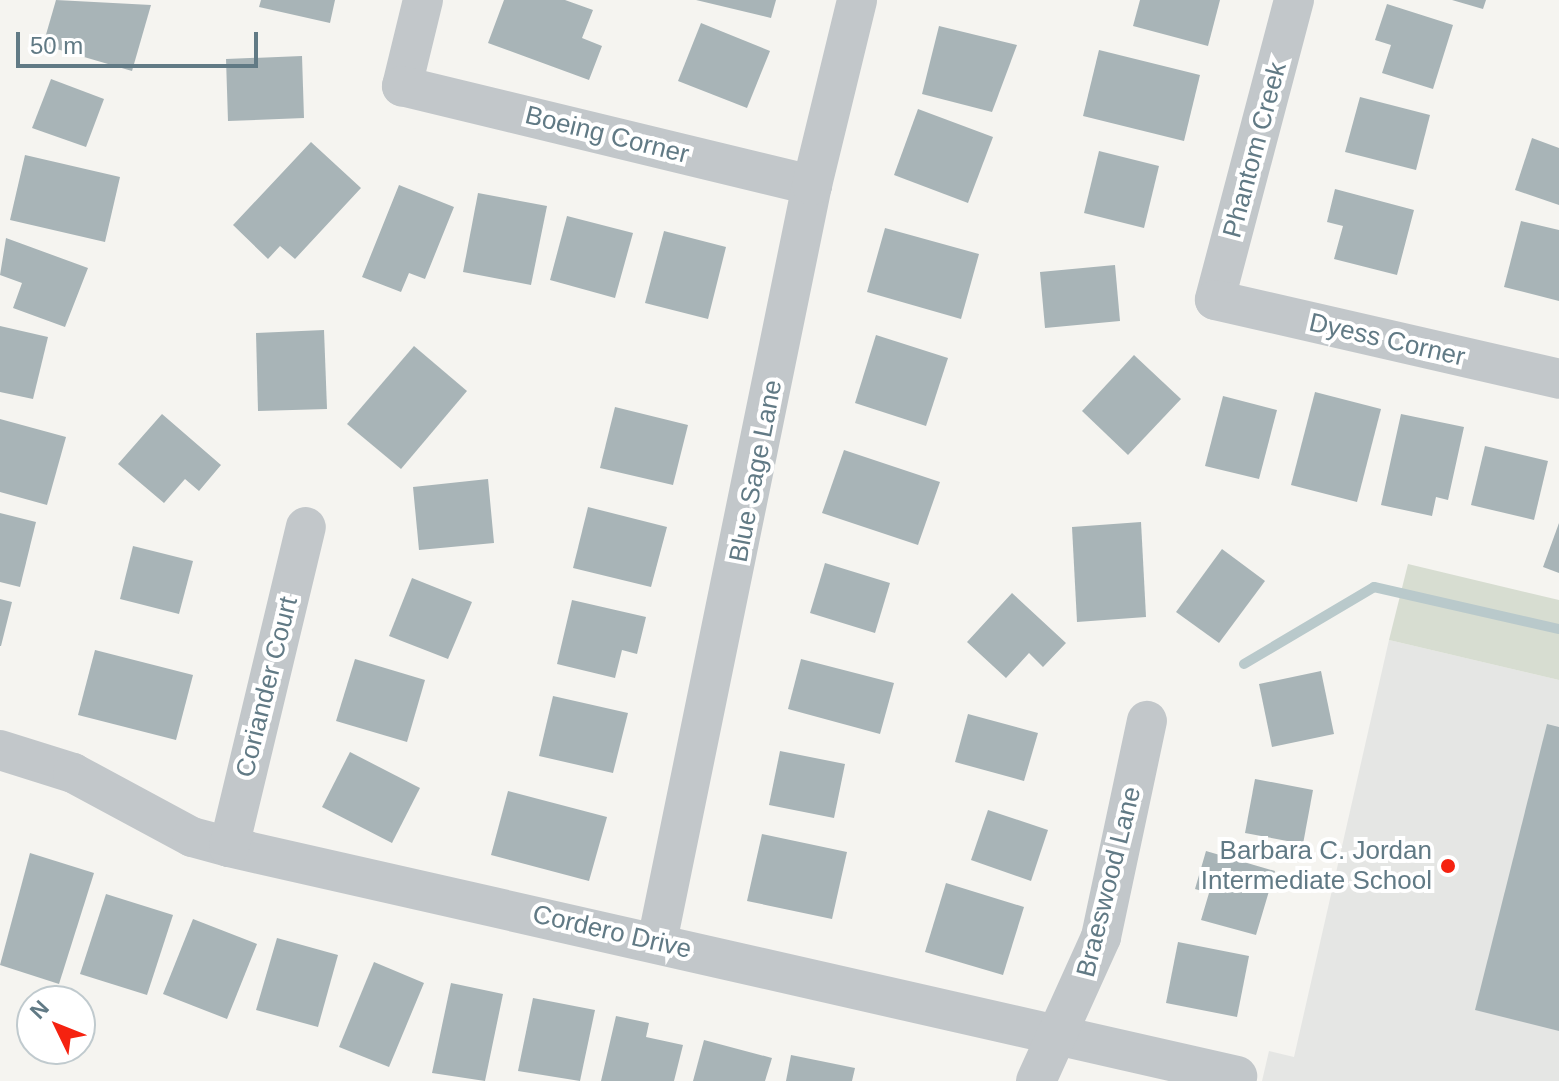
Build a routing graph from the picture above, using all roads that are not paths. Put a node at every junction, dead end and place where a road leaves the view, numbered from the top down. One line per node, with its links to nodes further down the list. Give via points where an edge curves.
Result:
1 (423, 0): 4 (street, Boeing Corner, via 402,86)
2 (857, 0): 4 (street, Blue Sage Lane)
3 (1294, 0): 5 (street, Phantom Creek)
4 (812, 185): 11 (street, Blue Sage Lane)
5 (1215, 300): 6 (street, Dyess Corner)
6 (1559, 379)
7 (306, 527): 10 (street, Coriander Court)
8 (1147, 721): 12 (street, Braeswood Lane, via 1101,937)
9 (0, 750): 10 (street, Cordero Drive, via 73,773 192,837)
10 (229, 847): 11 (street, Cordero Drive)
11 (657, 942): 12 (street, Cordero Drive)
12 (1059, 1034): 13 (street, Cordero Drive); 14 (street, Braeswood Lane)
13 (1237, 1076)
14 (1036, 1081)

